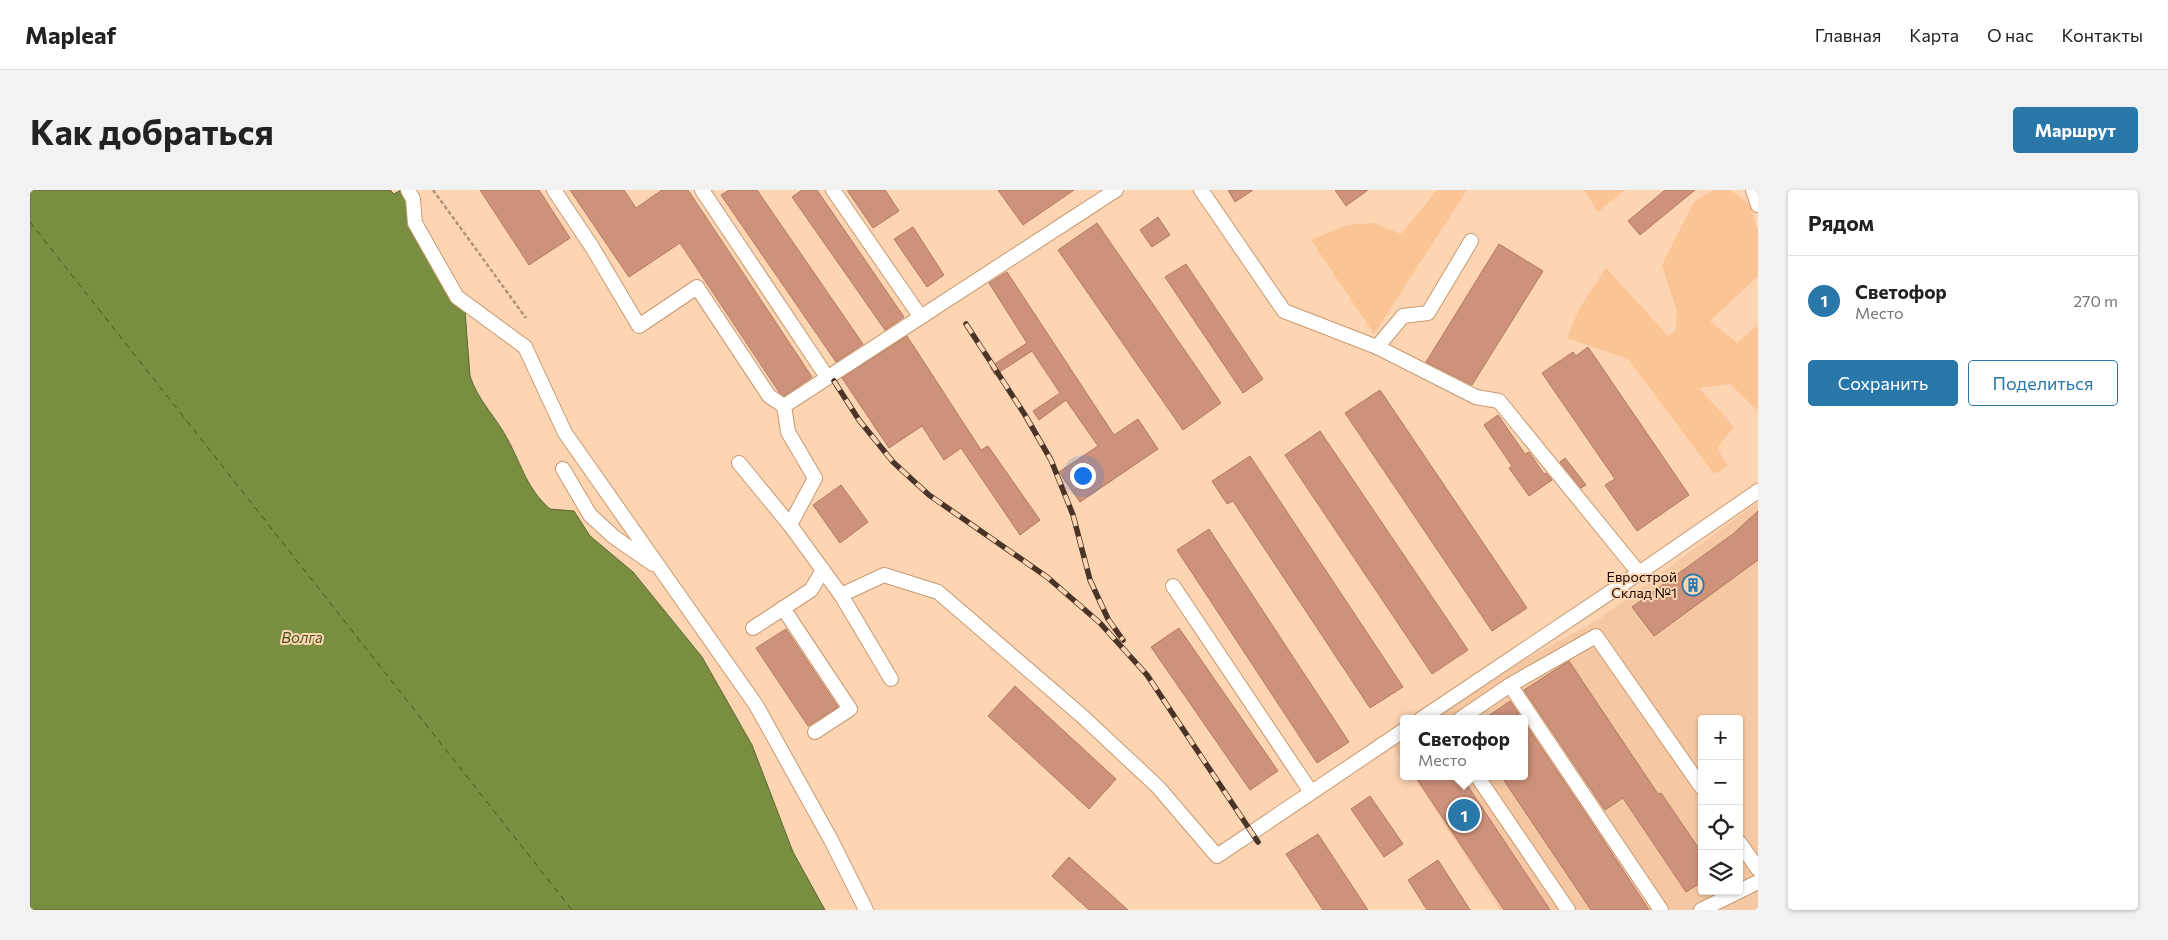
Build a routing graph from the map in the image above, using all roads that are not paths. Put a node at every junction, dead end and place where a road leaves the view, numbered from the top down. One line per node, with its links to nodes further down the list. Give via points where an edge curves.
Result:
1 (408, 190): 19 (lane, via 413,199 415,223 457,297 525,347 565,433)
2 (554, 190): 13 (lane, via 592,246 639,326 697,288 769,396)
3 (702, 190): 12 (lane)
4 (833, 190): 10 (lane)
5 (1116, 190): 10 (lane)
6 (1201, 190): 11 (lane, via 1284,311)
7 (1753, 190): 8 (lane)
8 (1758, 205)
9 (1471, 241): 11 (lane, via 1428,313 1403,316)
10 (920, 316): 12 (lane)
11 (1377, 348): 20 (lane, via 1476,397 1499,401)
12 (827, 377): 13 (lane)
13 (784, 406): 17 (lane, via 788,432 815,478)
14 (739, 463): 17 (lane)
15 (563, 468): 19 (lane, via 590,515)
16 (1758, 491): 20 (lane)
17 (790, 525): 18 (lane)
18 (823, 570): 22 (lane); 23 (lane, via 810,590)
19 (661, 571): 37 (lane, via 756,705)
20 (1639, 573): 27 (lane)
21 (1173, 586): 33 (lane)
22 (841, 595): 25 (lane); 33 (lane, via 884,575 938,592 1082,716 1158,787 1218,856)
23 (783, 608): 24 (lane); 29 (lane, via 850,709)
24 (753, 628)
25 (891, 679)
26 (1510, 685): 28 (lane); 32 (lane, via 1596,636); 39 (lane)
27 (1427, 715)
28 (1466, 715)
29 (815, 732)
30 (1400, 733): 33 (lane)
31 (1480, 780): 38 (lane)
32 (1698, 782)
33 (1310, 792)
34 (1743, 848): 35 (lane)
35 (1758, 869)
36 (1758, 882): 40 (lane)
37 (866, 910)
38 (1568, 910)
39 (1661, 910)
40 (1701, 910)

